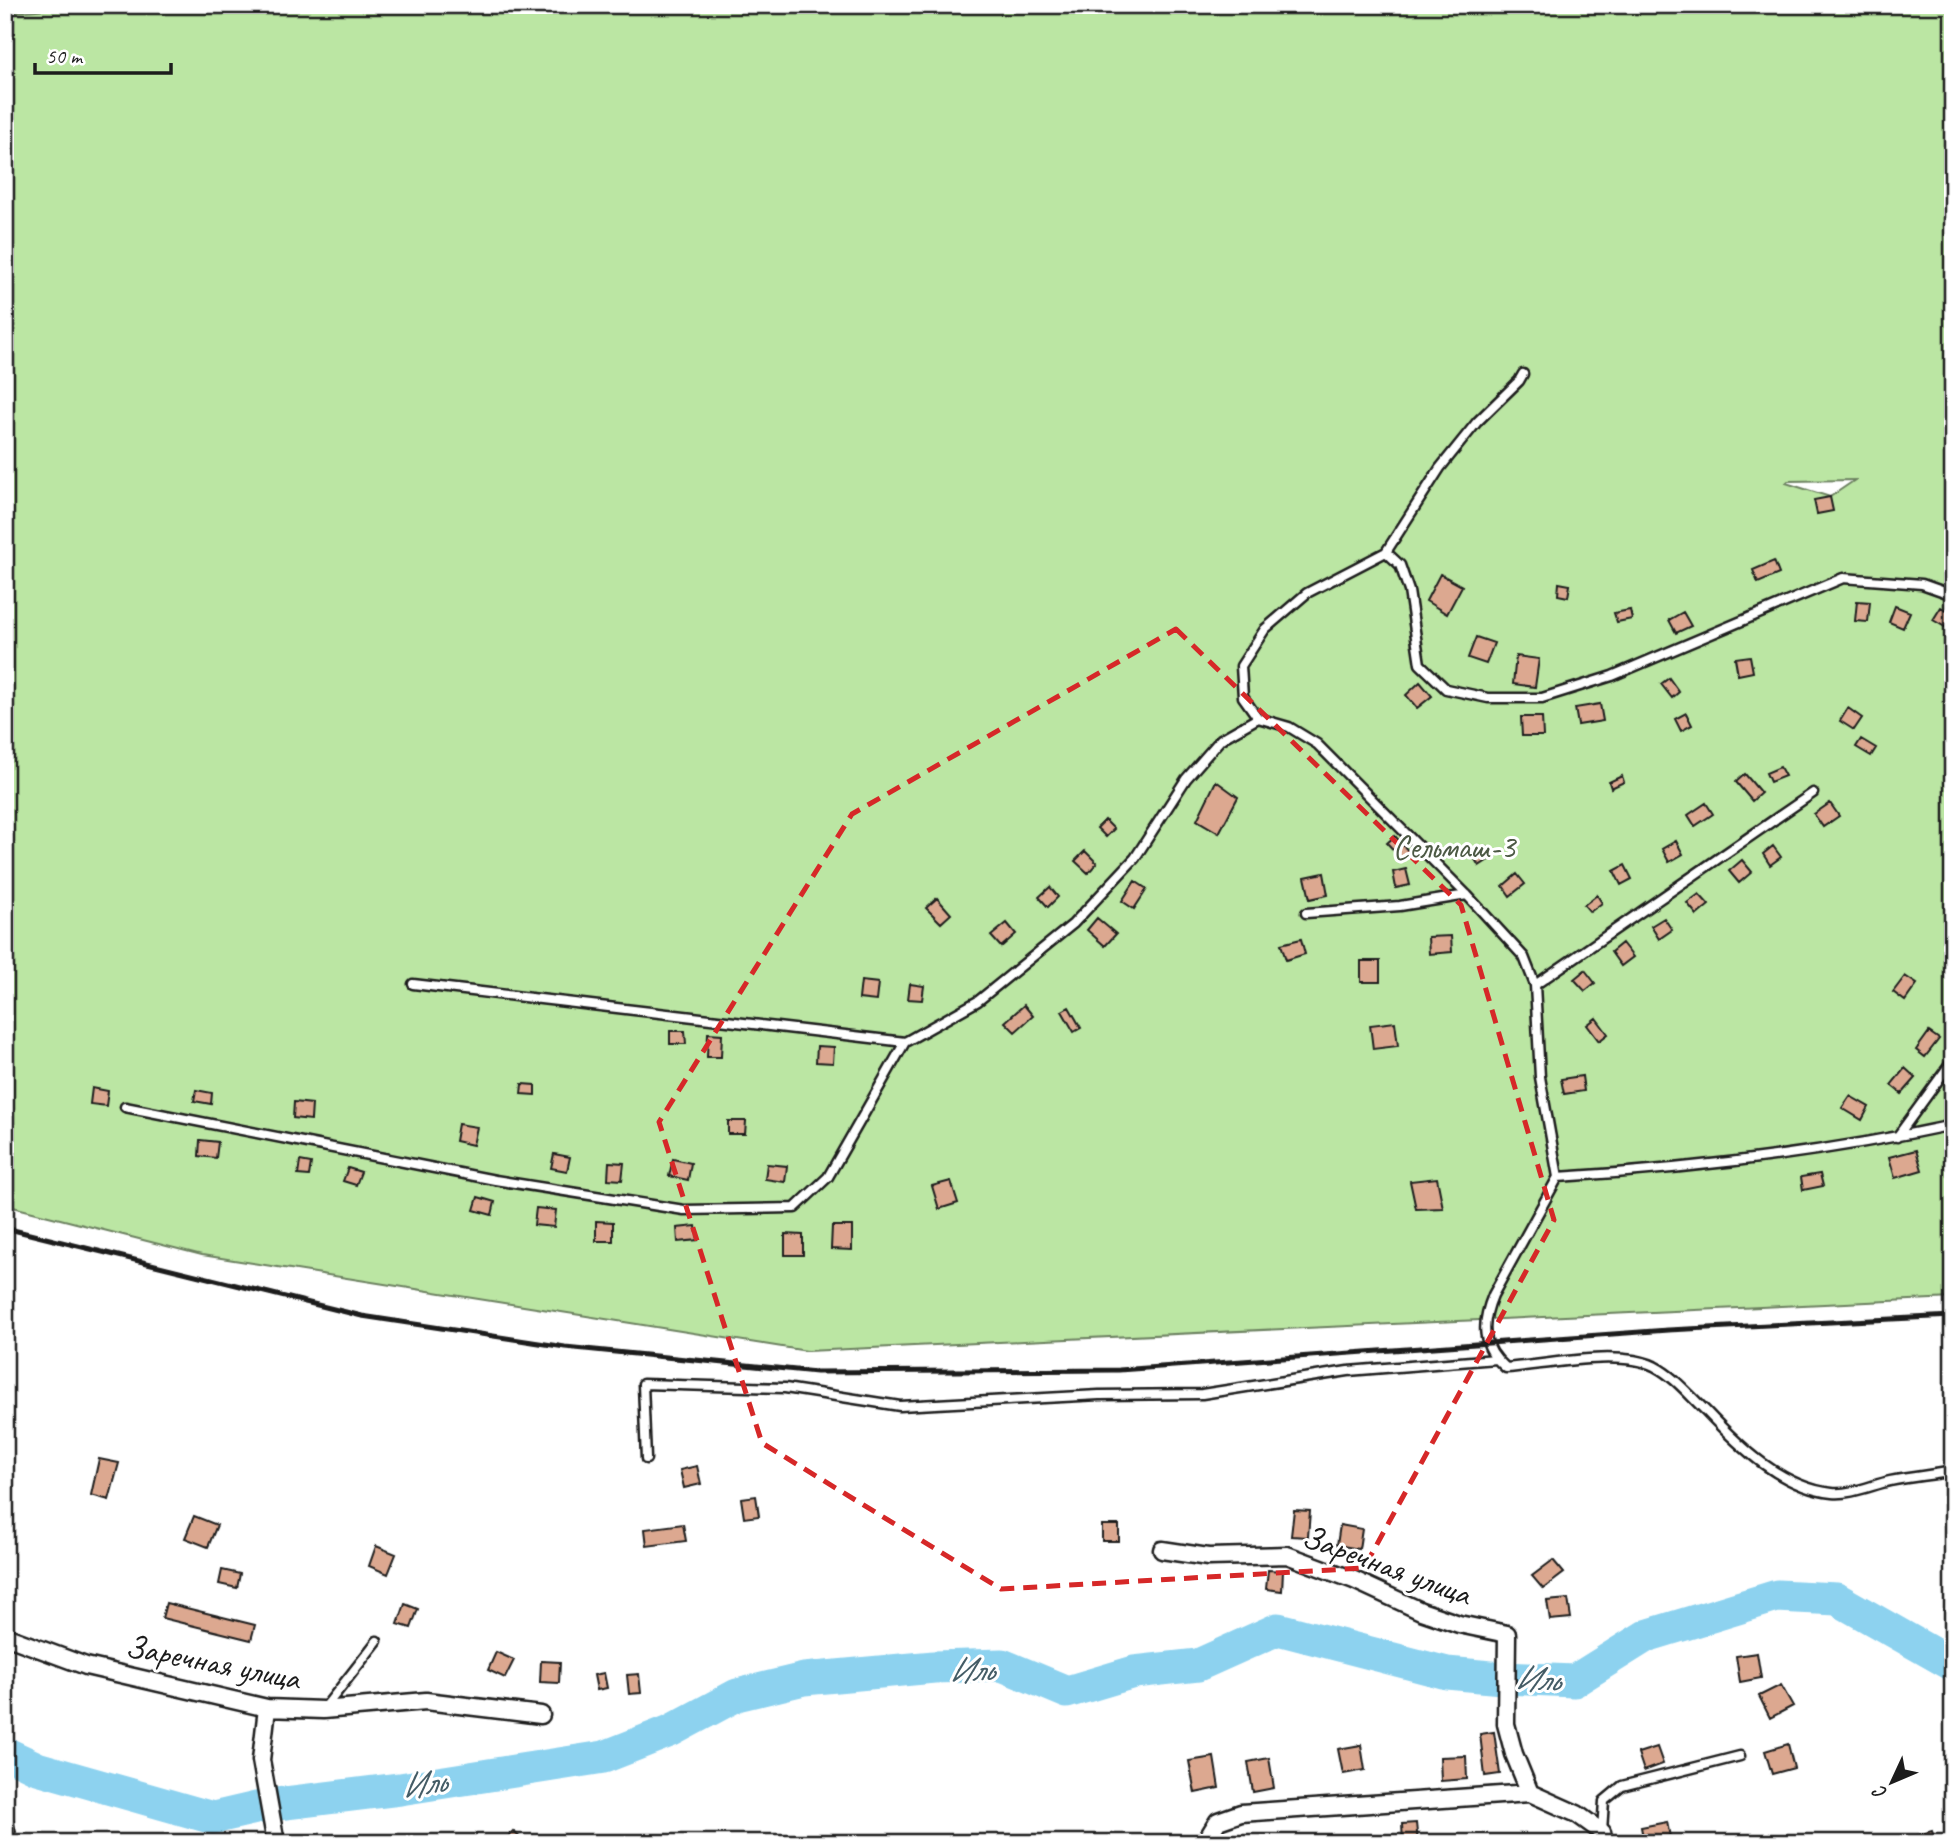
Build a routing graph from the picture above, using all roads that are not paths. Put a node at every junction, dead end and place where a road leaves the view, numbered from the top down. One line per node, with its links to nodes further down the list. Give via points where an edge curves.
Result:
1 (1523, 374): 2 (lane, via 1440,468)
2 (1386, 552): 3 (lane, via 1400,565 1409,591 1420,664 1446,689 1488,698 1542,698 1612,676 1843,578 1922,584); 4 (lane, via 1307,593 1265,629 1241,666 1242,697)
3 (1953, 595)
4 (1258, 718): 6 (lane, via 1289,727 1317,744); 10 (lane, via 1221,738 1186,779 1135,858 1073,924 978,1001)
5 (1814, 793): 9 (lane)
6 (1467, 895): 7 (lane); 9 (lane, via 1524,957)
7 (1306, 913)
8 (413, 984): 10 (lane)
9 (1535, 985): 15 (lane, via 1540,1077)
10 (905, 1042): 12 (lane, via 828,1177 795,1208 684,1210 495,1180)
11 (1953, 1060): 14 (lane)
12 (125, 1107)
13 (1953, 1125): 14 (lane)
14 (1897, 1137): 15 (lane, via 1658,1171)
15 (1558, 1177): 16 (lane, via 1485,1314 1486,1342)
16 (1496, 1359): 17 (lane, via 1348,1371 1202,1394 900,1406 785,1388 643,1384); 18 (lane, via 1506,1368 1593,1359 1652,1365 1681,1384 1772,1472 1808,1488 1835,1494)
17 (646, 1459)
18 (1953, 1471)
19 (1162, 1550): 26 (street, Заречная улица, via 1208,1557 1287,1555 1421,1611 1507,1634 1506,1724)
20 (5, 1636): 22 (street, Заречная улица, via 86,1667)
21 (377, 1641): 23 (lane)
22 (267, 1708): 23 (street, Заречная улица); 28 (street, via 261,1760)
23 (323, 1710): 24 (street, Заречная улица, via 426,1701)
24 (541, 1716)
25 (1740, 1756): 27 (lane, via 1622,1786 1604,1801)
26 (1530, 1793): 27 (street, via 1577,1814); 29 (street, via 1241,1813 1218,1821 1210,1834)
27 (1603, 1837)
28 (276, 1843)
29 (1212, 1843)

